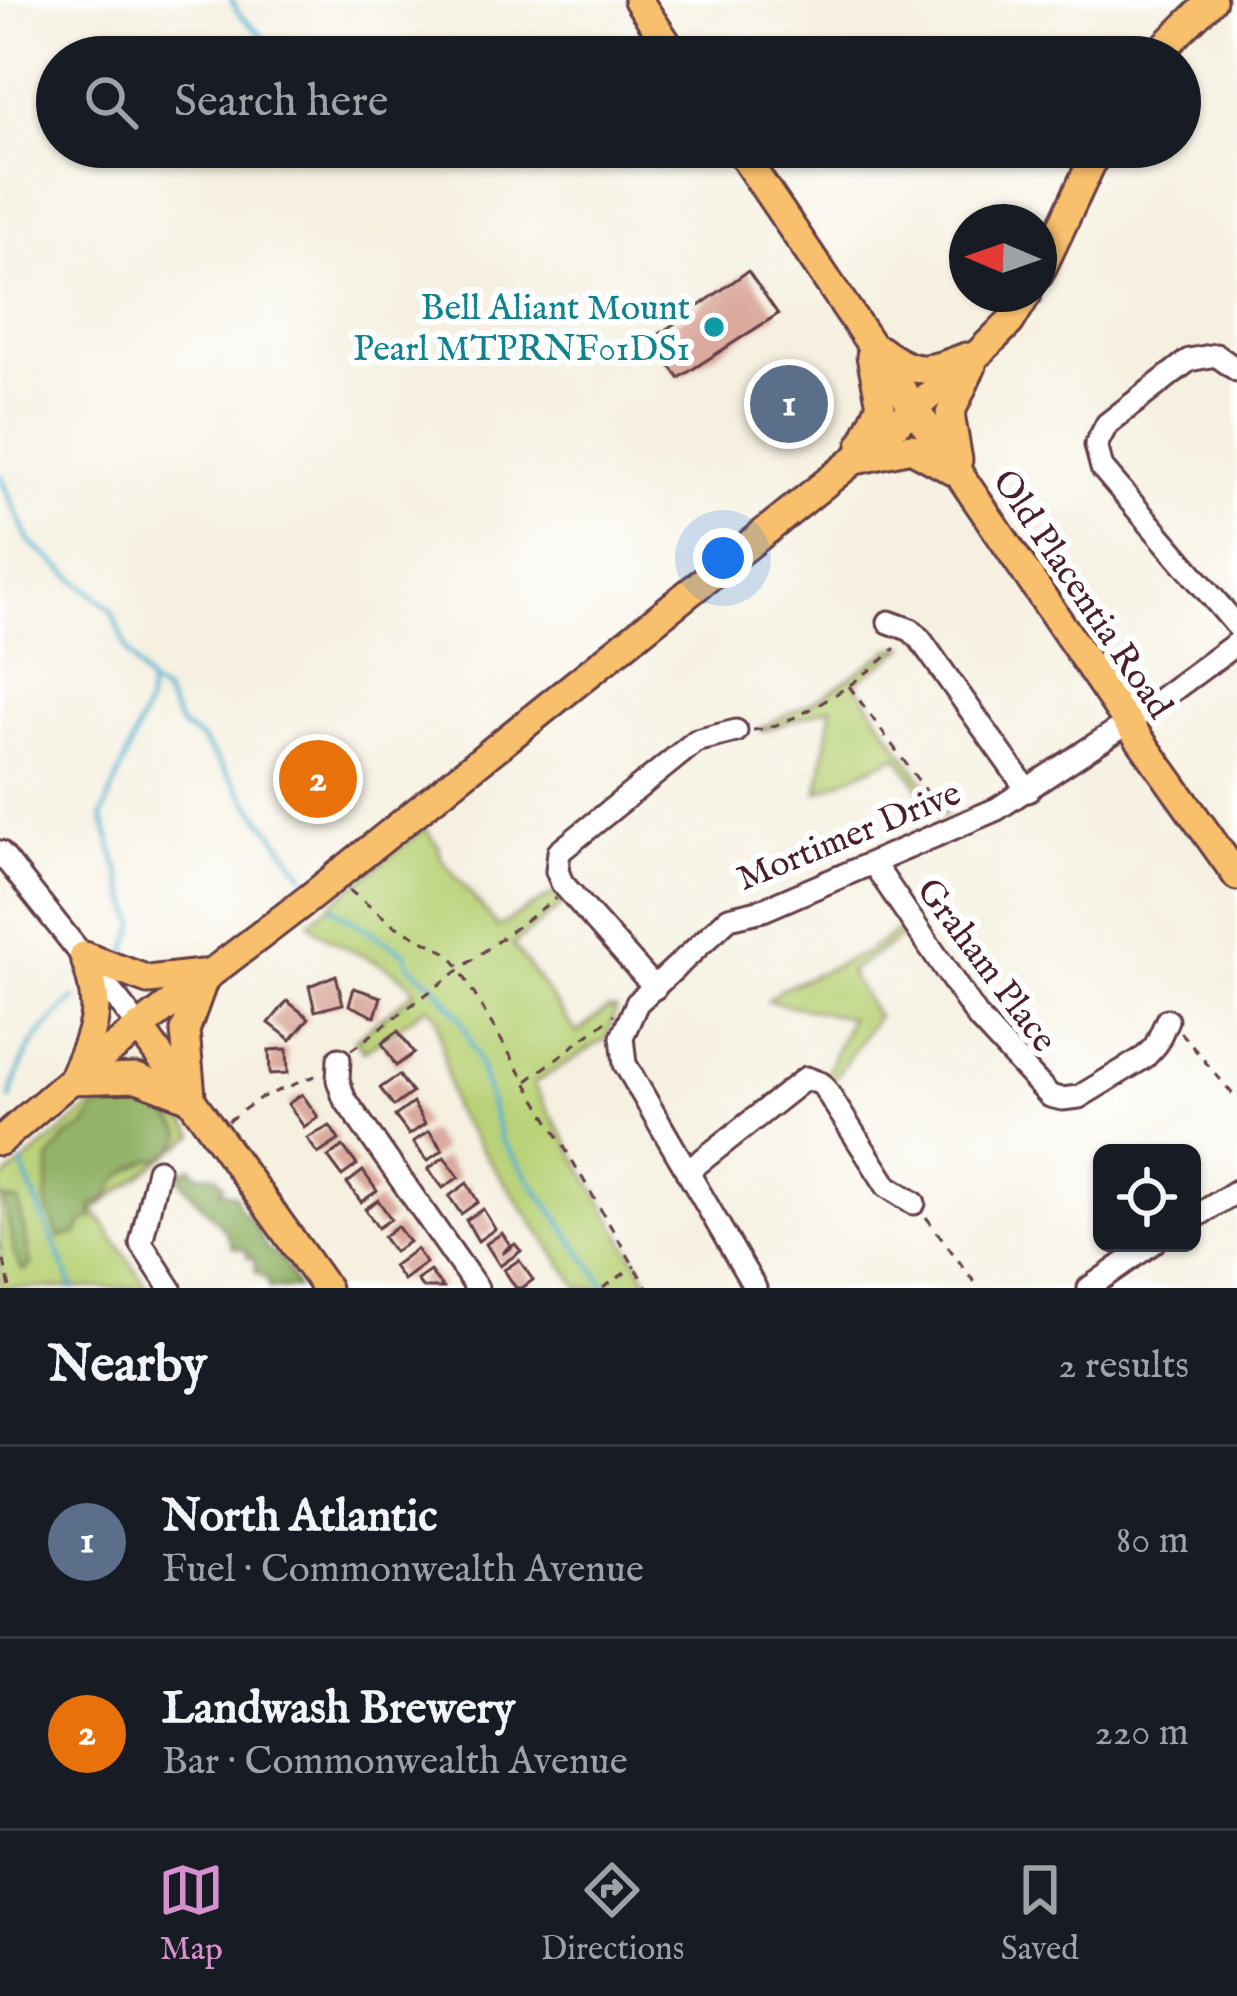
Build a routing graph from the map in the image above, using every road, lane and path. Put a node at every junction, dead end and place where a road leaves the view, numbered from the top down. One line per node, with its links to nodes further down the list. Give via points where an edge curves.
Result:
1 (638, 0): 3 (main road)
2 (1212, 0): 4 (main road)
3 (662, 36)
4 (1175, 36)
5 (751, 168): 9 (main road, Old Placentia Road)
6 (1089, 168): 7 (main road)
7 (1057, 236)
8 (1016, 312): 10 (main road)
9 (867, 341): 10 (main road, via 912,370); 12 (main road, Old Placentia Road); 13 (main road, via 880,405)
10 (980, 352): 12 (main road); 14 (main road, via 950,414)
11 (1237, 370): 16 (street, via 1216,355 1193,357 1107,424 1096,451)
12 (915, 408): 13 (main road); 14 (main road, Old Placentia Road)
13 (854, 461): 14 (main road, via 911,448); 31 (main road)
14 (961, 476): 20 (main road, Old Placentia Road)
15 (889, 622): 22 (street, via 920,639)
16 (1237, 626)
17 (1237, 643): 20 (street, Mortimer Drive)
18 (895, 649): 19 (path)
19 (848, 685): 21 (path, via 767,728); 23 (path)
20 (1128, 723): 22 (street, Mortimer Drive); 26 (main road, Old Placentia Road)
21 (736, 730): 28 (street, via 696,741 563,845 557,872)
22 (1028, 791): 23 (street, Mortimer Drive)
23 (952, 828): 25 (street, Mortimer Drive)
24 (0, 852): 29 (street)
25 (873, 863): 32 (street, Mortimer Drive, via 729,918); 34 (street, Graham Place, via 980,1019 1050,1096 1079,1097 1145,1057)
26 (1237, 876)
27 (347, 890): 30 (path, via 446,952)
28 (567, 890): 30 (path); 32 (street)
29 (84, 956): 31 (main road, via 148,980); 35 (street); 37 (main road, via 97,1012)
30 (461, 970): 36 (path); 38 (path)
31 (206, 973): 35 (main road); 39 (main road, via 184,1031)
32 (655, 988): 33 (street, Mortimer Drive)
33 (627, 1018): 38 (path, via 606,1018); 44 (street, via 625,1064)
34 (1167, 1020): 40 (path)
35 (139, 1027): 37 (main road); 39 (main road)
36 (339, 1059): 41 (path); 54 (street, via 344,1098)
37 (71, 1080): 39 (main road, via 147,1079); 42 (main road)
38 (525, 1082): 50 (path)
39 (191, 1099): 53 (main road)
40 (1237, 1099)
41 (226, 1121)
42 (0, 1141)
43 (158, 1170): 52 (street, via 141,1243)
44 (687, 1172): 46 (street, via 806,1078 823,1084 887,1186); 57 (street)
45 (1237, 1191): 47 (street)
46 (914, 1203): 58 (path)
47 (1201, 1213)
48 (0, 1244): 51 (path)
49 (1140, 1252): 59 (street)
50 (635, 1266): 55 (path); 56 (path)
51 (10, 1288)
52 (170, 1288)
53 (326, 1288)
54 (477, 1288)
55 (603, 1288)
56 (647, 1288)
57 (755, 1288)
58 (979, 1288)
59 (1089, 1288)

